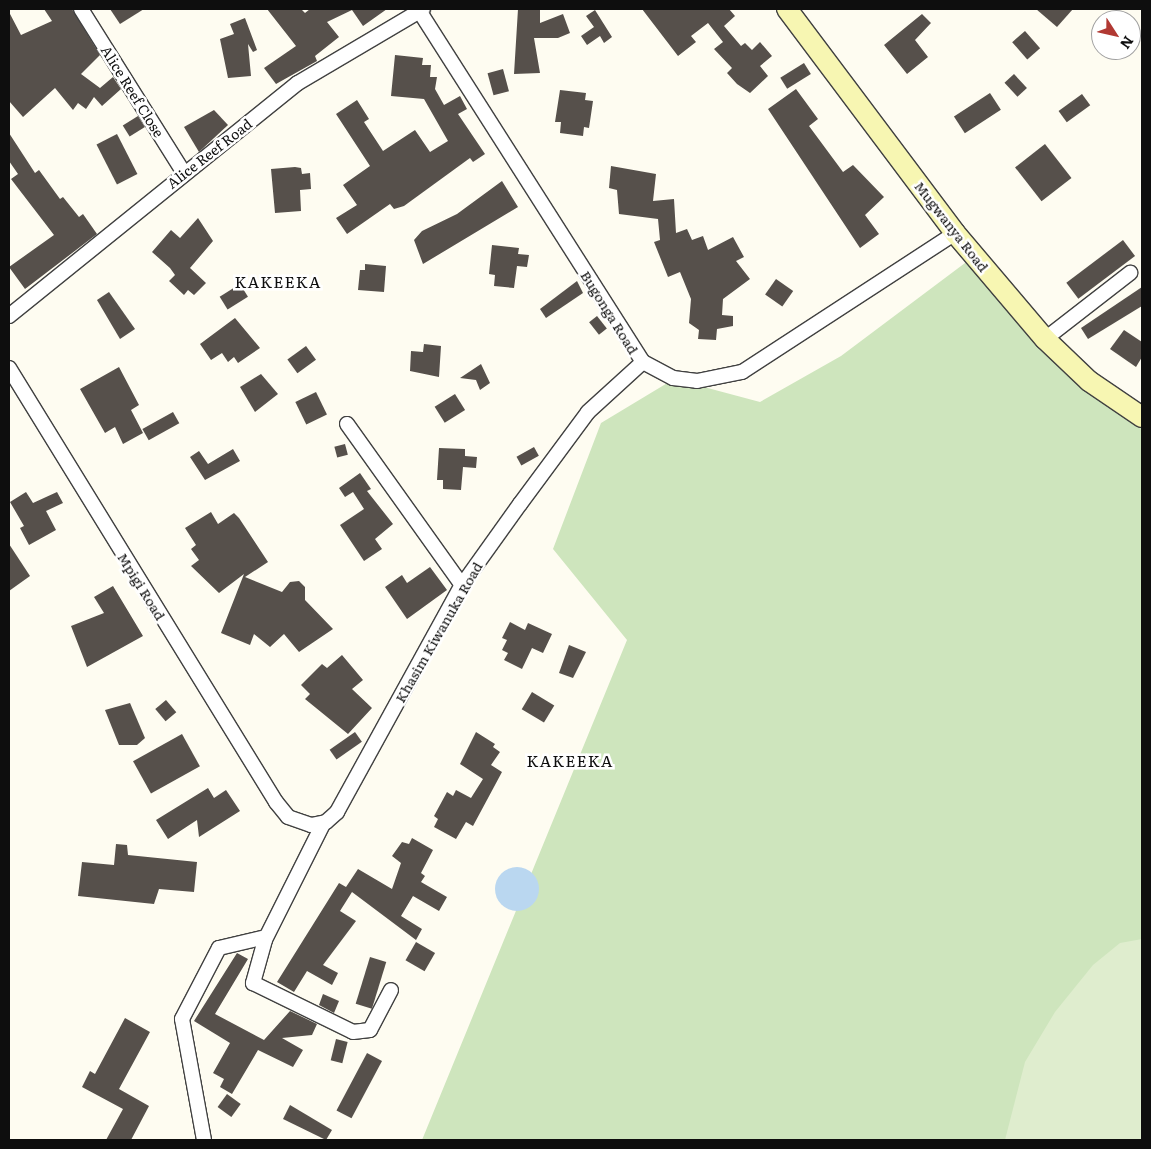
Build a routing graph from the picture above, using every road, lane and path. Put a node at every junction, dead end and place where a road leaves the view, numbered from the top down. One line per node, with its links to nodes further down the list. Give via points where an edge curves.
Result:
1 (81, 9): 4 (street, Alice Reef Close)
2 (787, 9): 5 (street, Mugwanya Road)
3 (420, 10): 4 (street, Alice Reef Road, via 298,83); 9 (street, Bugonga Road)
4 (184, 172): 7 (street, Alice Reef Road)
5 (955, 233): 8 (street, Mugwanya Road); 9 (street, Bugonga Road, via 742,372 697,381 674,378)
6 (1130, 273): 8 (street)
7 (9, 316)
8 (1044, 339): 11 (street, Mugwanya Road, via 1089,381)
9 (643, 362): 13 (street, Khasim Kiwanuka Road, via 588,412)
10 (9, 368): 14 (street, Mpigi Road, via 276,802 301,824)
11 (1142, 417)
12 (347, 424): 13 (street)
13 (462, 585): 14 (street, Khasim Kiwanuka Road, via 337,812)
14 (323, 824): 15 (street, Khasim Kiwanuka Road)
15 (266, 937): 16 (street, Khasim Kiwanuka Road, via 253,982 319,1019 353,1032 370,1030); 17 (street, via 219,948 182,1019)
16 (391, 990)
17 (204, 1140)

